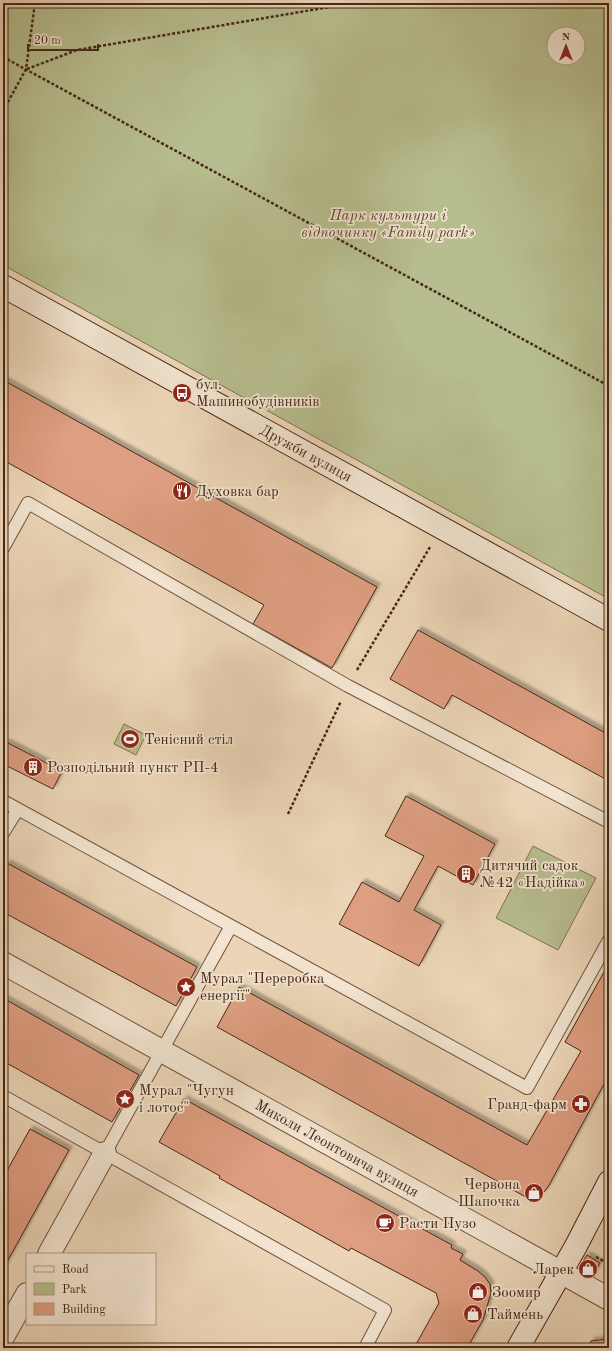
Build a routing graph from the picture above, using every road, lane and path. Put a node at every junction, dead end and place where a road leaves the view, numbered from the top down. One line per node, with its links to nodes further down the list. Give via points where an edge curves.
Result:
1 (35, 3): 4 (path)
2 (353, 3): 4 (path, via 76,50)
3 (3, 56): 4 (path)
4 (26, 70): 5 (path); 7 (path)
5 (3, 111)
6 (3, 286): 8 (street, Дружби вулиця)
7 (609, 386)
8 (442, 528): 10 (street, Дружби вулиця); 11 (path)
9 (3, 548): 11 (lane, via 28,503)
10 (609, 620)
11 (348, 686): 14 (path); 15 (lane)
12 (3, 801): 13 (lane)
13 (18, 809): 16 (lane); 17 (lane)
14 (288, 814)
15 (609, 822)
16 (3, 833)
17 (231, 926): 18 (lane, via 527,1088); 20 (lane)
18 (609, 940)
19 (3, 963): 20 (street, Миколи Леонтовича вулиця)
20 (162, 1051): 22 (lane); 25 (street, Миколи Леонтовича вулиця)
21 (4, 1098): 22 (lane)
22 (105, 1153): 24 (street); 29 (lane, via 385,1310)
23 (609, 1182): 25 (street)
24 (50, 1253)
25 (560, 1272): 27 (street, Миколи Леонтовича вулиця); 30 (street)
26 (26, 1296): 28 (street)
27 (609, 1299)
28 (3, 1337)
29 (365, 1348)
30 (518, 1348)

